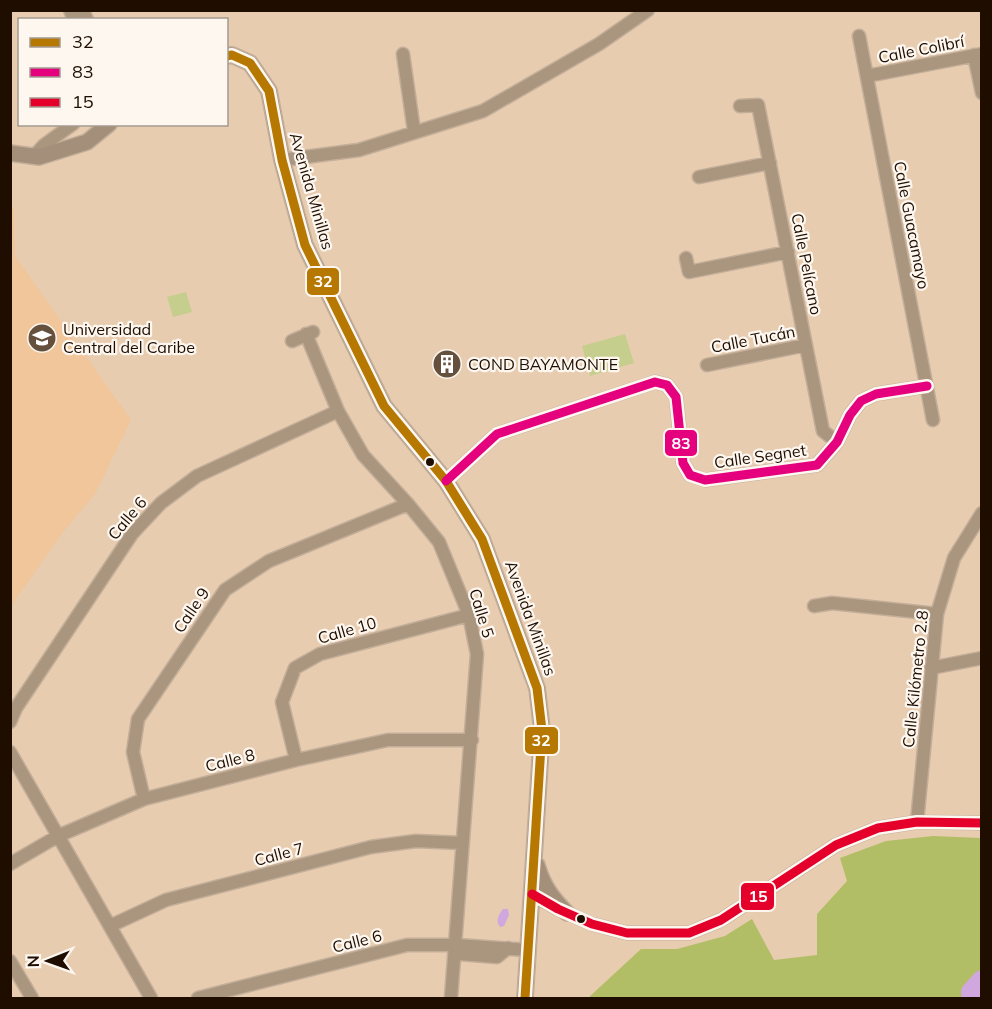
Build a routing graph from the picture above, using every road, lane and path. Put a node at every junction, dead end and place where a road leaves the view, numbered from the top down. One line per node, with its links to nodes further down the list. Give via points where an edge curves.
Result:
1 (648, 10): 11 (street, via 599,44 483,111)
2 (859, 36): 6 (street, Calle Guacamayo)
3 (403, 54): 11 (street)
4 (978, 54): 6 (street, Calle Colibrí); 7 (street)
5 (228, 56): 14 (main road, Avenida Minillas, via 250,63 269,91)
6 (867, 76): 22 (street, Calle Guacamayo)
7 (981, 93)
8 (740, 106): 15 (street, Calle Pelícano, via 758,105)
9 (70, 126): 13 (street)
10 (106, 126): 13 (main road, via 87,141)
11 (414, 132): 14 (street, via 359,150)
12 (10, 153): 13 (main road)
13 (34, 156)
14 (282, 160): 26 (main road, Avenida Minillas, via 305,245 384,406)
15 (770, 163): 16 (street); 17 (street, Calle Pelícano)
16 (699, 177)
17 (788, 252): 18 (street, via 689,272); 20 (street, Calle Pelícano)
18 (686, 258)
19 (292, 341): 23 (street, Calle 5, via 310,333)
20 (807, 345): 21 (street, Calle Tucán); 25 (street, Calle Pelícano, via 823,431)
21 (707, 365)
22 (927, 386): 24 (street, Calle Guacamayo); 25 (street, Calle Segnet, via 861,400)
23 (338, 411): 27 (street, Calle 5, via 363,455); 34 (street, Calle 6, via 197,476 161,503 132,534)
24 (933, 420)
25 (837, 442): 26 (street, Calle Segnet, via 817,465 705,480 690,475 682,463 676,397 667,386 655,382 497,434)
26 (446, 481): 43 (main road, Avenida Minillas, via 482,539 537,688 542,730)
27 (408, 504): 31 (street, Calle 5, via 439,542); 38 (street, Calle 9, via 269,561 225,590 138,719 133,752)
28 (981, 513): 30 (street, Calle Kilómetro 2.8, via 954,558)
29 (814, 606): 30 (street, via 832,603)
30 (937, 614): 33 (street, Calle Kilómetro 2.8)
31 (469, 615): 35 (street, Calle 5, via 477,654); 37 (street, Calle 10, via 320,654 295,668 282,702)
32 (981, 658): 33 (street)
33 (931, 668): 39 (street, Calle Kilómetro 2.8)
34 (10, 722)
35 (472, 740): 37 (street, Calle 8, via 388,740); 42 (street, Calle 5)
36 (10, 752): 41 (street)
37 (296, 760): 38 (street, Calle 8)
38 (144, 800): 41 (street, Calle 8)
39 (918, 822): 40 (street); 46 (street, via 878,828 836,845 721,920 689,933 627,933)
40 (981, 823)
41 (58, 836): 44 (street, Calle 8); 47 (street)
42 (462, 843): 47 (street, Calle 7, via 416,842 371,848 166,900); 48 (street, Calle 5)
43 (534, 853): 45 (main road, Avenida Minillas); 46 (main road, via 550,896)
44 (10, 864)
45 (532, 894): 46 (street); 49 (main road, Avenida Minillas)
46 (567, 913)
47 (110, 926): 52 (street)
48 (456, 945): 49 (street, Calle 6, via 460,954 497,957 508,948); 53 (street, Calle 6, via 406,945); 54 (street, Calle 5)
49 (528, 950): 55 (main road, Avenida Minillas)
50 (10, 960): 51 (street)
51 (32, 999)
52 (151, 999)
53 (198, 999)
54 (452, 999)
55 (525, 999)

